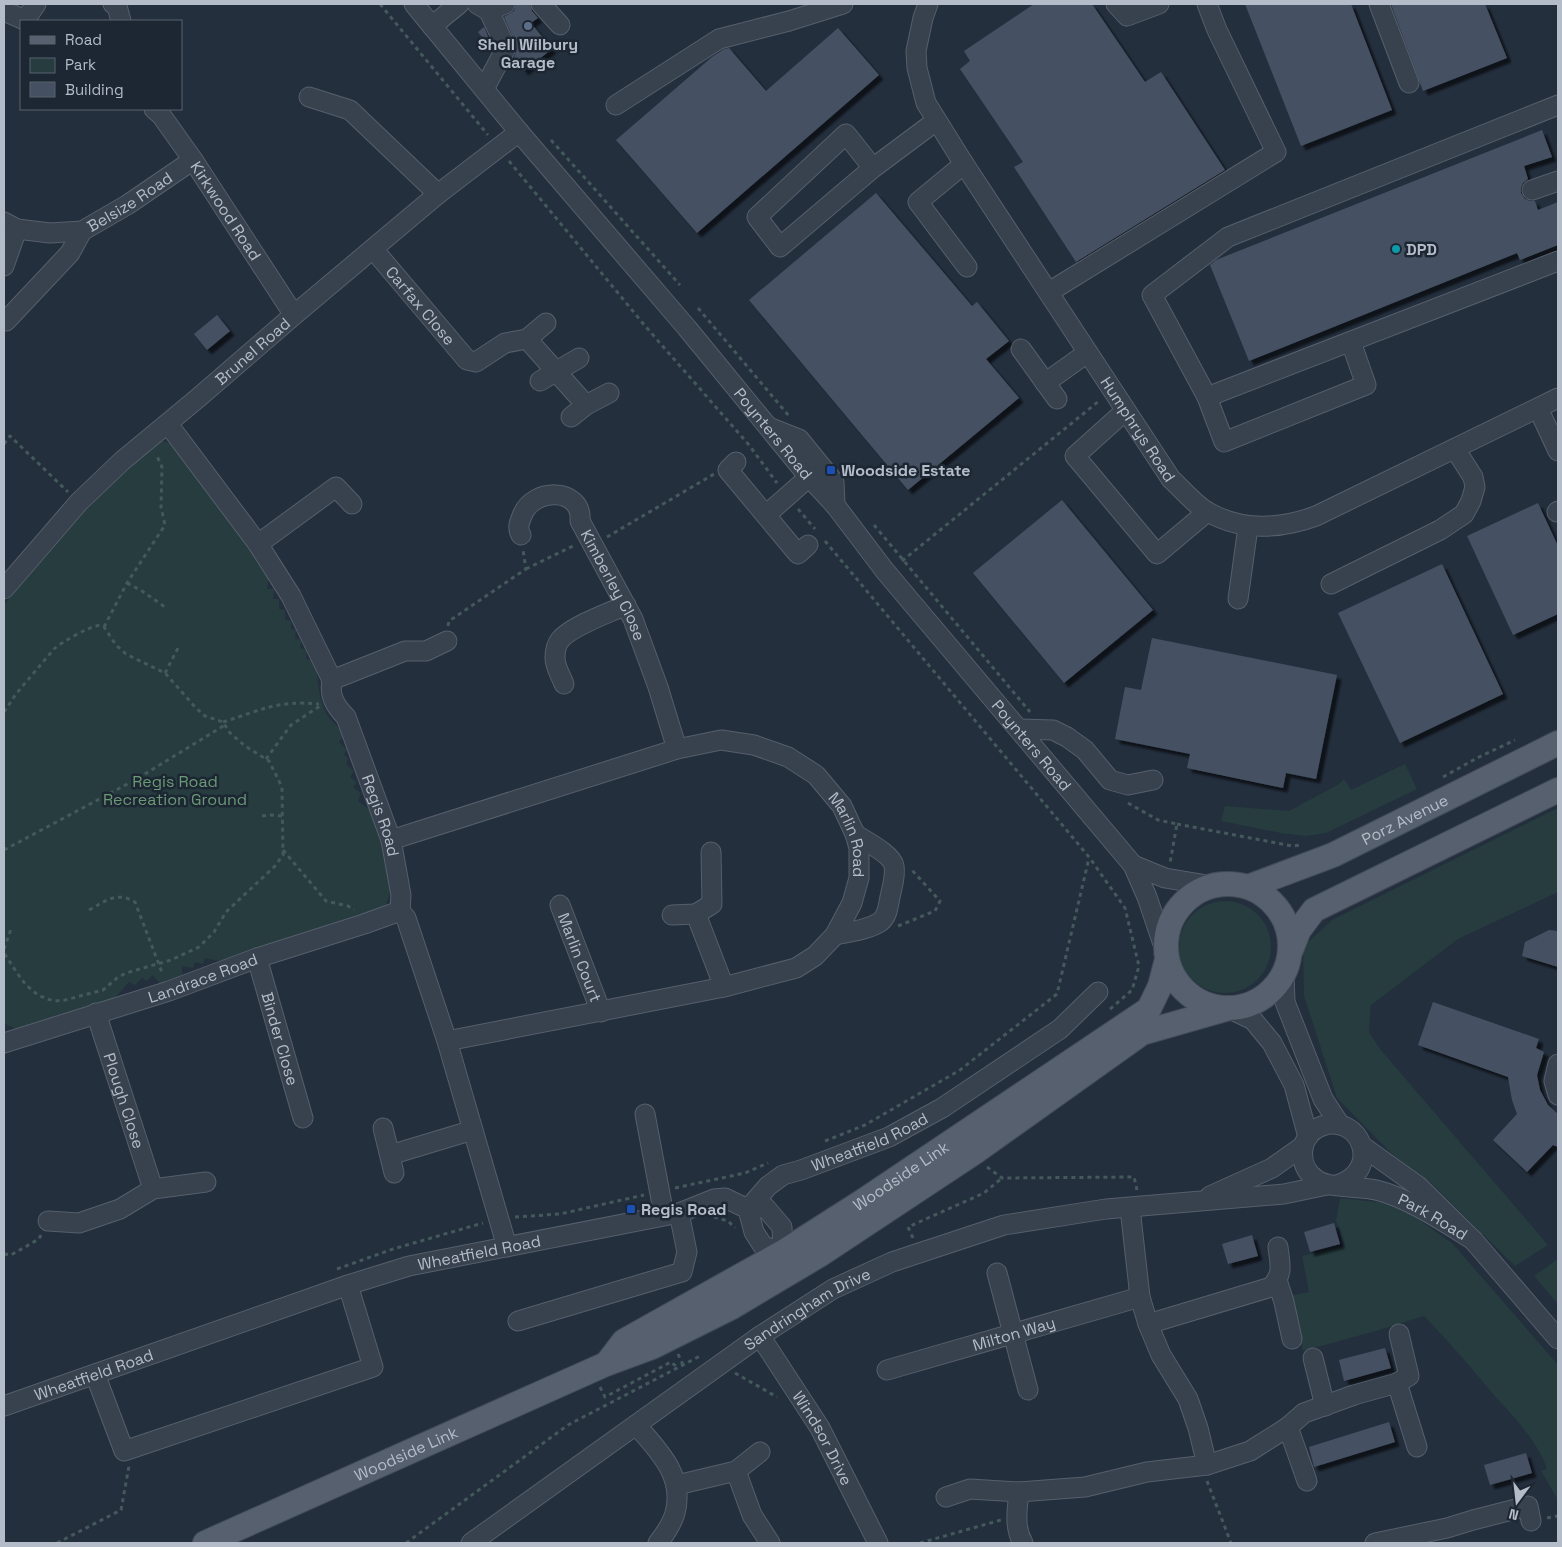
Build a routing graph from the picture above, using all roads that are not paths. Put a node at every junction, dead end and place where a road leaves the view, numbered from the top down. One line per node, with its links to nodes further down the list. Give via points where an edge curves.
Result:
1 (36, 4): 15 (street)
2 (114, 4): 16 (street)
3 (414, 4): 18 (street, Poynters Road)
4 (459, 4): 18 (street)
5 (541, 4): 17 (street)
6 (843, 4): 23 (street, via 719,39)
7 (926, 4): 25 (street, Humphrys Road, via 916,51 917,68 926,103)
8 (1116, 4): 9 (street, via 1127,16)
9 (1159, 4)
10 (1207, 4): 39 (street, via 1276,152)
11 (1378, 4): 19 (street)
12 (490, 6): 20 (street, via 506,48)
13 (4, 11): 14 (street)
14 (24, 20)
15 (27, 20)
16 (121, 20)
17 (560, 25)
18 (432, 26): 20 (street, Poynters Road)
19 (1409, 82)
20 (484, 89): 26 (street, Poynters Road)
21 (309, 97): 32 (street, via 350,110)
22 (1558, 104): 51 (street, via 1228,237 1152,295)
23 (616, 105)
24 (155, 110): 27 (street, Kirkwood Road)
25 (936, 121): 28 (street, Humphrys Road); 29 (street)
26 (519, 132): 32 (street, Brunel Road); 59 (street, Poynters Road)
27 (192, 160): 34 (street, Belsize Road); 40 (street, Kirkwood Road)
28 (964, 164): 38 (street, via 918,202); 39 (street, Humphrys Road)
29 (873, 168): 29 (street, via 780,247 757,217 846,134)
30 (1558, 181): 31 (street)
31 (1532, 190)
32 (438, 194): 35 (street, Brunel Road)
33 (10, 225): 34 (street, Belsize Road, via 50,233); 37 (street)
34 (82, 231): 41 (street, via 70,253)
35 (374, 250): 40 (street, Brunel Road); 43 (street, Carfax Close, via 468,360 476,362 505,343)
36 (1558, 261): 44 (street)
37 (4, 266)
38 (968, 267)
39 (1049, 292): 46 (street, Humphrys Road)
40 (294, 315): 58 (street, Brunel Road)
41 (6, 321)
42 (546, 323): 43 (street)
43 (527, 339): 48 (street)
44 (1351, 342): 51 (street); 51 (street, via 1366,385 1224,442)
45 (1021, 349): 49 (street)
46 (1087, 353): 49 (street); 56 (street, Humphrys Road)
47 (579, 358): 48 (street)
48 (548, 376): 54 (street)
49 (1045, 383): 53 (street)
50 (609, 393): 54 (street)
51 (1207, 397)
52 (1558, 398): 55 (street, Humphrys Road)
53 (1057, 399)
54 (586, 405): 57 (street)
55 (1538, 408): 60 (street, Humphrys Road); 61 (street)
56 (1126, 411): 66 (street, Humphrys Road, via 1171,479); 66 (street, via 1075,456 1157,554)
57 (571, 417)
58 (168, 424): 70 (street, Regis Road); 73 (street, Brunel Road, via 79,502)
59 (770, 427): 63 (street, Poynters Road); 65 (street, via 799,439 834,482)
60 (1456, 449): 68 (street, Humphrys Road, via 1298,523); 72 (street, via 1474,477 1471,502 1464,514 1440,530)
61 (1558, 451)
62 (732, 466): 67 (street)
63 (809, 477): 65 (street, Poynters Road); 67 (street)
64 (352, 504): 70 (street, via 336,487)
65 (835, 505): 79 (street, Poynters Road, via 885,572)
66 (1207, 512): 68 (street, Humphrys Road)
67 (766, 515): 71 (street, via 798,554)
68 (1248, 527): 74 (street)
69 (521, 535): 75 (street, Kimberley Close, via 518,526 528,505 542,496 567,498 578,507 580,521)
70 (258, 544): 77 (street, Regis Road, via 291,596)
71 (808, 545)
72 (1331, 584)
73 (4, 590)
74 (1238, 599)
75 (626, 606): 78 (street, via 571,630 560,640 555,658); 81 (street, Kimberley Close, via 658,687)
76 (447, 641): 77 (street, via 426,651 405,651)
77 (332, 680): 85 (street, Regis Road, via 332,700 346,717)
78 (564, 684)
79 (1027, 723): 82 (street, via 1068,737 1085,750 1110,780 1128,786); 87 (street, Poynters Road)
80 (1558, 743): 89 (main road, Porz Avenue, via 1333,856)
81 (677, 749): 84 (street, Marlin Road, via 720,740 754,745 788,757 816,776 842,806); 85 (street, Marlin Road)
82 (1153, 780)
83 (1558, 790): 95 (main road, via 1314,910 1299,930)
84 (855, 834): 94 (street, Marlin Road, via 860,862 857,890); 94 (street, via 892,860 892,888 886,915 880,921)
85 (391, 840): 91 (street, Regis Road, via 401,895)
86 (711, 852): 92 (street, via 712,904)
87 (1133, 865): 88 (street, Poynters Road, via 1165,878); 96 (street, Poynters Road, via 1147,896)
88 (1213, 886): 89 (main road, via 1236,884); 96 (main road, via 1196,892 1182,903 1166,935)
89 (1248, 887): 95 (main road, via 1263,894 1280,912 1290,933)
90 (560, 905): 102 (street, Marlin Court)
91 (400, 910): 97 (street, Landrace Road); 104 (street, Regis Road, via 406,918)
92 (696, 914): 93 (street); 99 (street)
93 (672, 915)
94 (835, 936): 99 (street, Marlin Road, via 802,965)
95 (1291, 950): 98 (main road)
96 (1166, 956): 101 (main road, via 1172,975 1182,989 1210,1006); 126 (main road, Woodside Link, via 1160,986 1149,1009 863,1201)
97 (257, 958): 103 (street, Landrace Road, via 169,991); 109 (street, Binder Close)
98 (1284, 975): 101 (main road, via 1262,999); 110 (street, via 1286,1002 1323,1099)
99 (724, 987): 102 (street, Marlin Road)
100 (1098, 992): 120 (street, Wheatfield Road, via 1060,1029 942,1108 889,1137 784,1175 768,1186)
101 (1228, 1009): 113 (street, via 1253,1020 1272,1043 1294,1084); 126 (main road, Woodside Link, via 1142,1033 975,1152 821,1254)
102 (601, 1012): 104 (street, Marlin Road)
103 (96, 1013): 105 (street, Landrace Road); 117 (street, Plough Close)
104 (447, 1041): 112 (street, Regis Road)
105 (4, 1043)
106 (1558, 1064): 107 (street, via 1554,1080)
107 (1558, 1095)
108 (645, 1114): 121 (street, via 660,1191)
109 (303, 1118)
110 (1340, 1125): 113 (street, via 1331,1124 1314,1130); 114 (street, via 1354,1133)
111 (383, 1128): 112 (street, via 392,1164)
112 (473, 1130): 124 (street, Regis Road)
113 (1306, 1142): 116 (street, via 1302,1156 1304,1166 1318,1181); 119 (street, Sandringham Drive, via 1272,1168)
114 (1362, 1146): 116 (street, via 1361,1167 1355,1175 1347,1182); 123 (street, Park Road, via 1418,1186)
115 (206, 1182): 117 (street)
116 (1332, 1185): 119 (street, Sandringham Drive, via 1284,1194); 123 (street, Park Road, via 1376,1190 1420,1208)
117 (153, 1189): 122 (street, via 120,1209 79,1223)
118 (1134, 1199): 119 (street, Sandringham Drive); 130 (street); 135 (street, Sandringham Drive, via 1106,1209 1004,1225 892,1262 833,1289)
119 (1197, 1202)
120 (748, 1209): 121 (street, Wheatfield Road, via 725,1198); 126 (street, via 754,1232 763,1246); 126 (street, via 765,1207 776,1219 782,1227)
121 (672, 1214): 124 (street, Wheatfield Road); 131 (street, via 687,1252 682,1272)
122 (48, 1221)
123 (1474, 1240): 137 (street)
124 (508, 1247): 129 (street, Wheatfield Road, via 410,1266)
125 (1278, 1247): 128 (street, via 1281,1272)
126 (788, 1261): 156 (main road, Woodside Link, via 624,1341 606,1364)
127 (997, 1273): 133 (street)
128 (1277, 1280): 132 (street, via 1270,1287); 136 (street)
129 (348, 1285): 140 (street, Wheatfield Road); 140 (street, via 373,1367 124,1451)
130 (1140, 1297): 132 (street); 133 (street, Milton Way)
131 (518, 1321)
132 (1148, 1324): 149 (street, via 1161,1355 1188,1399)
133 (1012, 1334): 139 (street, Milton Way); 142 (street)
134 (1398, 1334): 141 (street, via 1410,1376)
135 (760, 1336): 145 (street, Sandringham Drive); 160 (street, Windsor Drive, via 820,1428)
136 (1292, 1339)
137 (1558, 1339)
138 (1313, 1358): 144 (street)
139 (887, 1370)
140 (95, 1374): 143 (street, Wheatfield Road)
141 (1397, 1383): 144 (street); 147 (street)
142 (1028, 1390)
143 (4, 1406)
144 (1325, 1406): 146 (street, via 1304,1413)
145 (636, 1425): 152 (street, via 663,1455); 157 (street, Sandringham Drive)
146 (1288, 1427): 149 (street, via 1250,1451); 151 (street)
147 (1418, 1447)
148 (760, 1452): 150 (street)
149 (1207, 1465): 153 (street, via 1147,1472 1085,1487)
150 (736, 1471): 152 (street); 159 (street, via 752,1515)
151 (1307, 1481)
152 (677, 1485): 158 (street, via 675,1512)
153 (1019, 1492): 154 (street, via 970,1489); 161 (street, via 1016,1516)
154 (946, 1497)
155 (1531, 1521): 162 (street, via 1528,1506)
156 (205, 1543)
157 (471, 1543)
158 (658, 1543)
159 (770, 1543)
160 (878, 1543)
161 (1023, 1543)
162 (1375, 1543)

